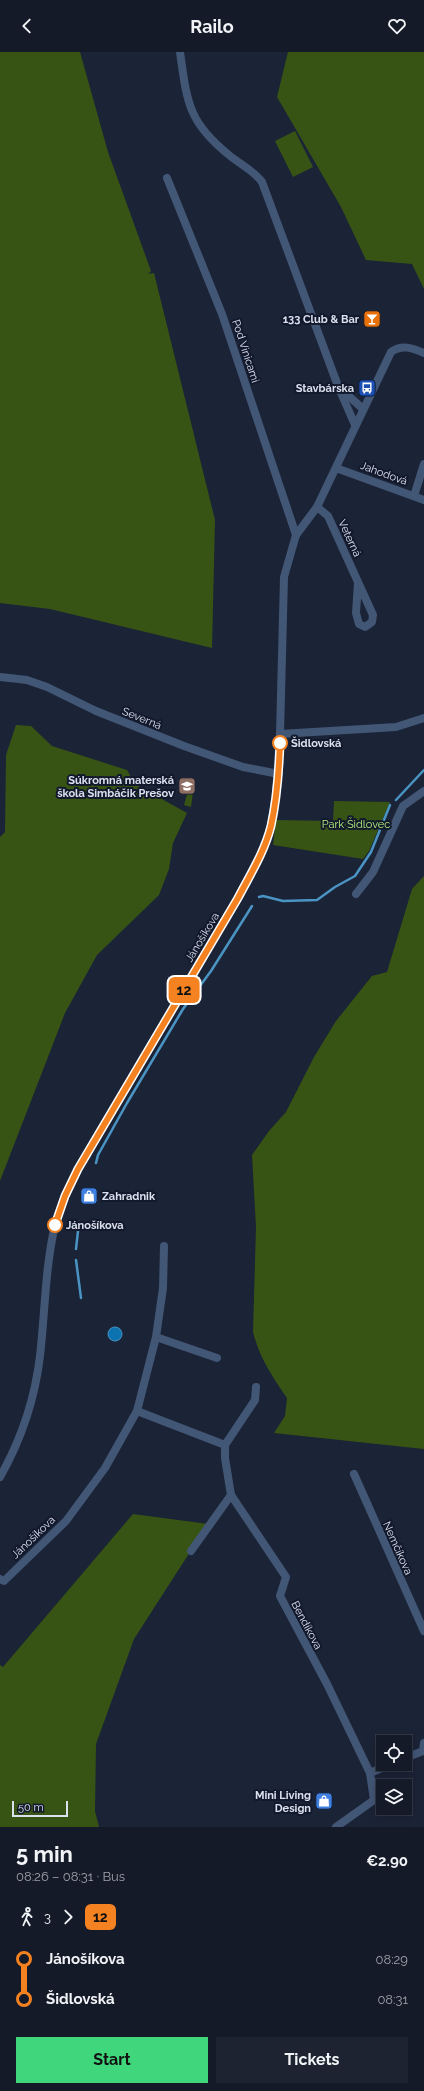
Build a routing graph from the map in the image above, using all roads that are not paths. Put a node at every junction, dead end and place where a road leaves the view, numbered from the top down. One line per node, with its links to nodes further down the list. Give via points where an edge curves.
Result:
1 (180, 52): 4 (street, via 188,100 199,126 231,157 256,173 262,182)
2 (167, 178): 12 (street, Pod Vinicami, via 222,314)
3 (424, 353): 5 (street, via 404,347 390,352)
4 (338, 386): 5 (street); 6 (street)
5 (363, 409): 6 (street)
6 (355, 425): 8 (street)
7 (424, 464): 9 (street)
8 (336, 468): 9 (street, Jahodová); 11 (street)
9 (414, 496): 10 (street, Jahodová)
10 (424, 500)
11 (317, 507): 12 (street); 13 (street, Veterná, via 328,516)
12 (296, 535): 16 (street, via 284,577)
13 (358, 583): 13 (street, Veterná, via 373,615 368,626 359,624 356,619)
14 (0, 676): 17 (street, Severná, via 27,680 47,687 96,711 184,746 250,769)
15 (424, 718): 16 (street, via 396,727)
16 (280, 734): 17 (street, Jánošíkova)
17 (278, 774): 27 (street, Jánošíkova, via 271,826 258,859 238,898 65,1196 55,1226 40,1357 28,1411 15,1451)
18 (424, 791): 19 (street, via 403,806 373,872)
19 (356, 894)
20 (164, 1246): 21 (street, Jánošíkova)
21 (156, 1337): 22 (street); 24 (street, Jánošíkova)
22 (217, 1358)
23 (256, 1387): 25 (street, via 255,1400)
24 (137, 1411): 25 (street); 30 (street, Jánošíkova, via 105,1468 66,1521)
25 (225, 1445): 28 (street, Bendíkova, via 224,1458)
26 (354, 1474): 31 (street, Nemčíkova)
27 (0, 1477)
28 (231, 1495): 29 (street); 35 (street, Bendíkova, via 286,1577 280,1596 327,1684)
29 (191, 1551)
30 (1, 1582)
31 (424, 1631)
32 (424, 1744): 33 (street, via 423,1751)
33 (412, 1755)
34 (376, 1770): 35 (street)
35 (370, 1773): 36 (street, via 374,1800)
36 (336, 1827)

